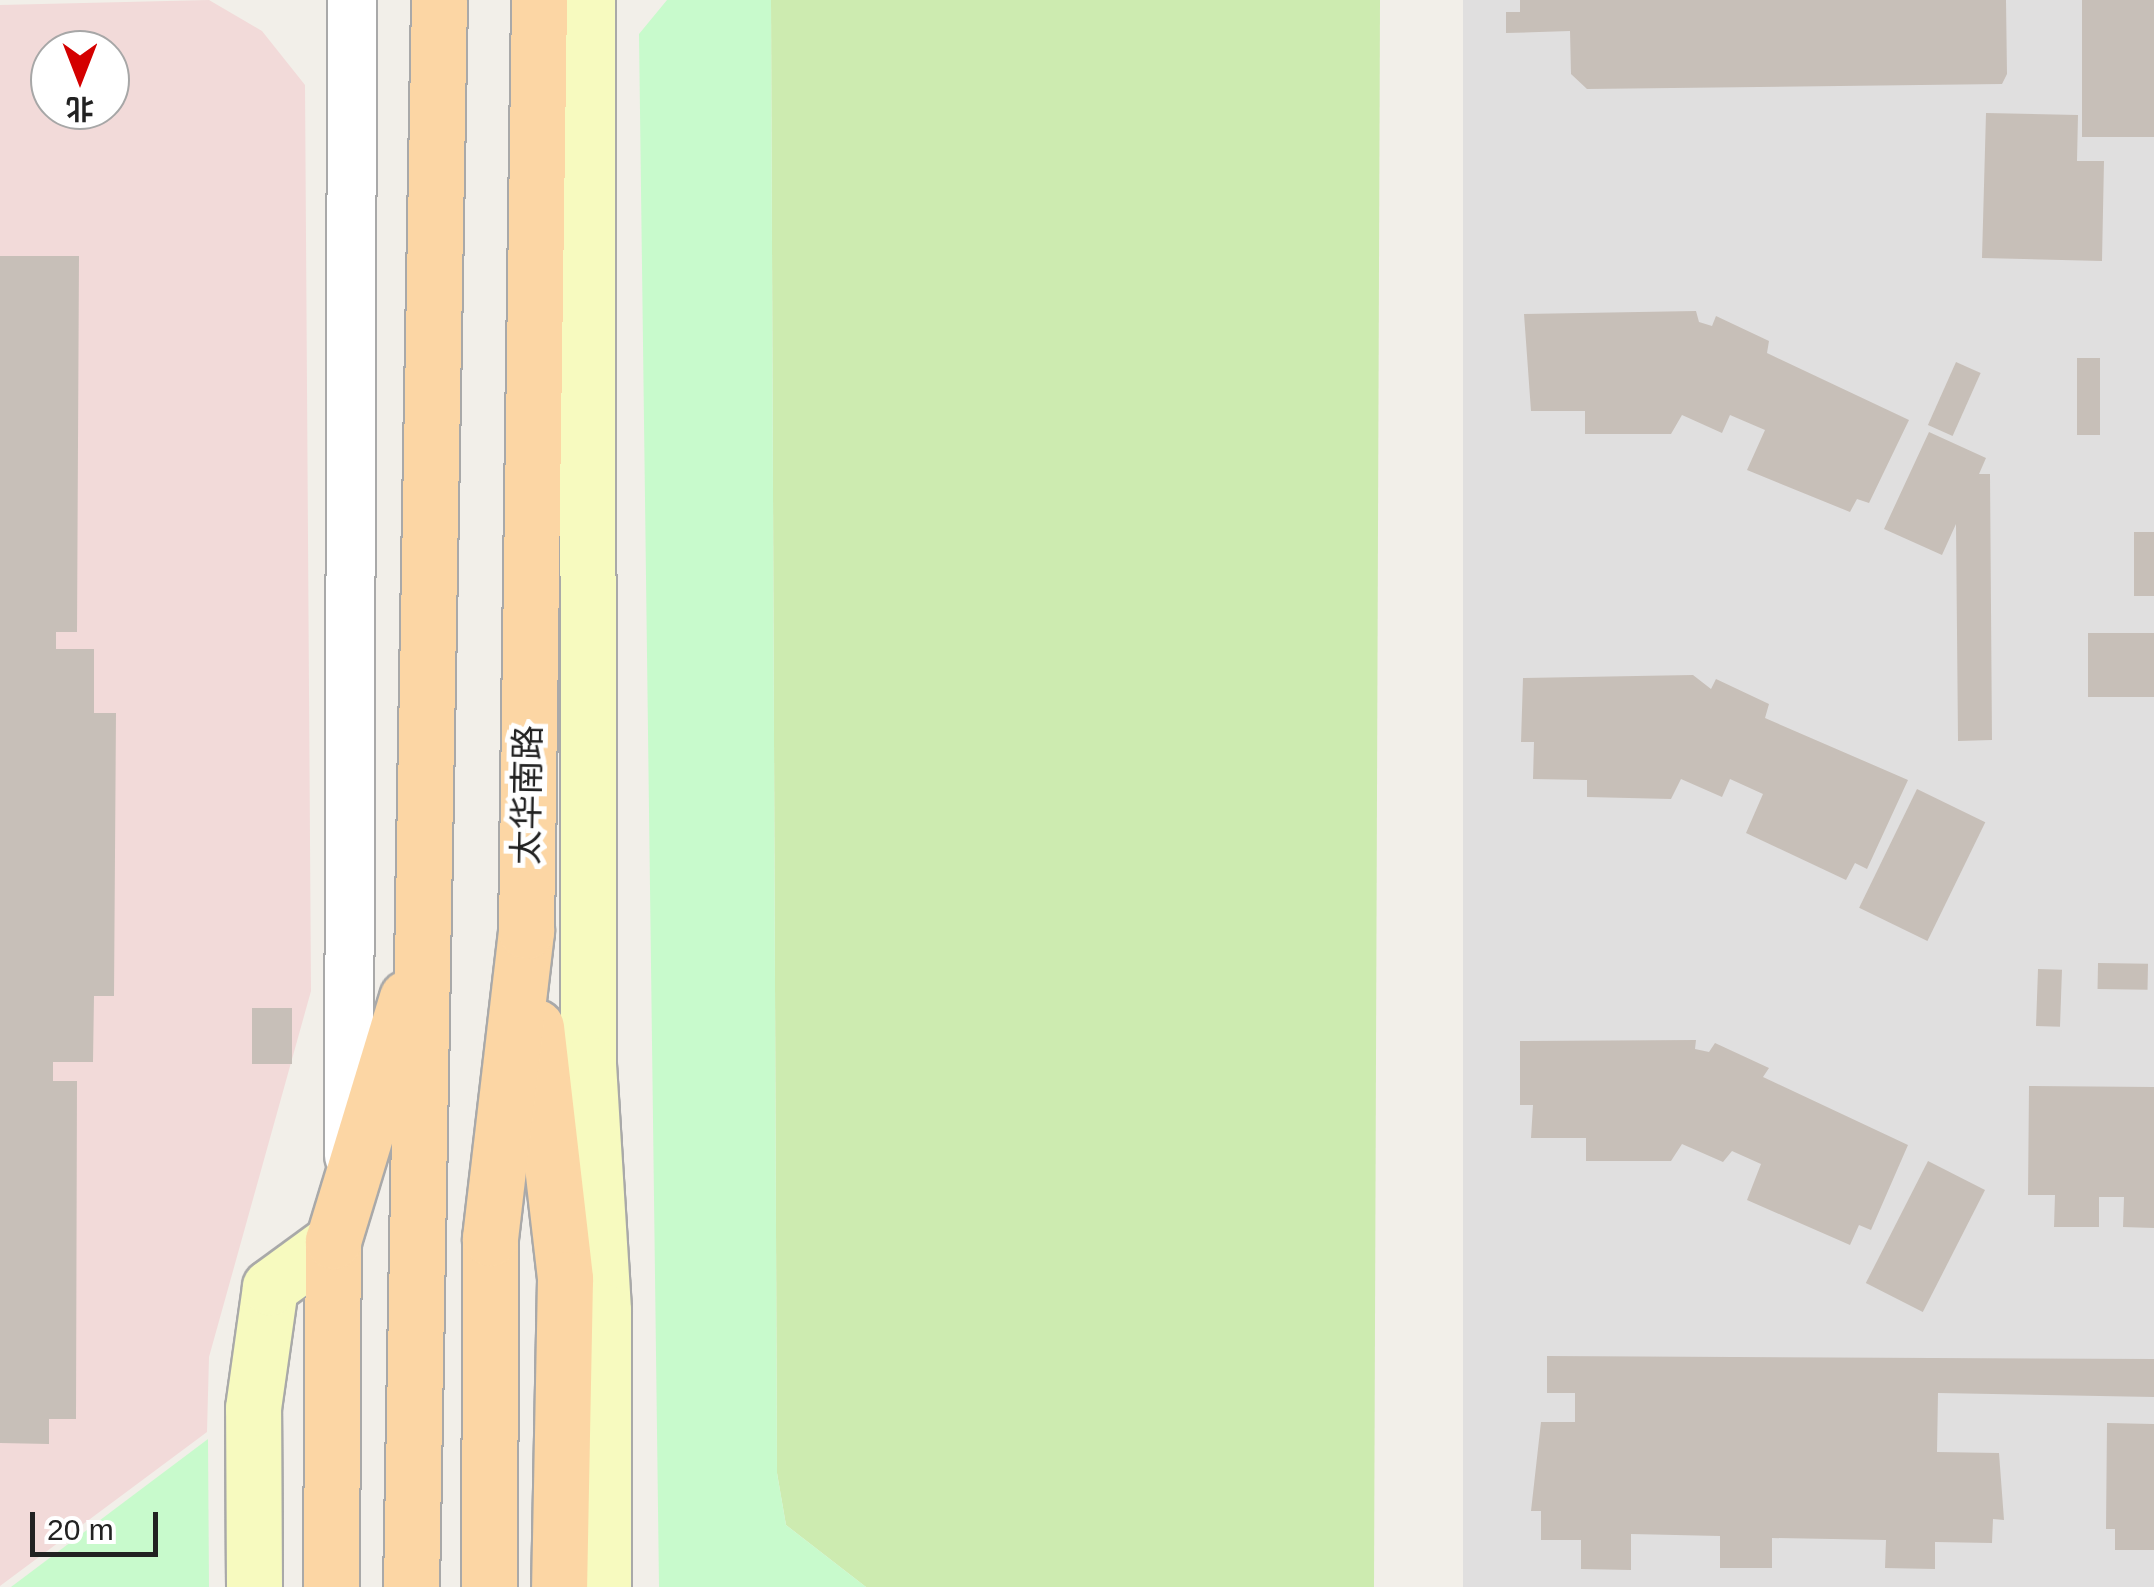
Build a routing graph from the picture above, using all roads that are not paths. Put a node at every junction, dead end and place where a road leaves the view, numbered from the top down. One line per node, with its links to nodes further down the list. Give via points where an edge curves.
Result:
1 (352, 0): 7 (street)
2 (439, 0): 6 (main road)
3 (539, 0): 5 (main road, 太华南路)
4 (586, 0): 14 (main road, via 588,1064 603,1311)
5 (526, 931): 12 (main road, 太华南路, via 490,1238); 13 (main road, via 565,1279)
6 (426, 933): 7 (main road); 11 (main road)
7 (349, 1186): 8 (main road)
8 (333, 1241): 9 (main road, via 270,1287 253,1408); 10 (main road)
9 (254, 1587)
10 (330, 1587)
11 (411, 1587)
12 (489, 1587)
13 (559, 1587)
14 (603, 1587)

